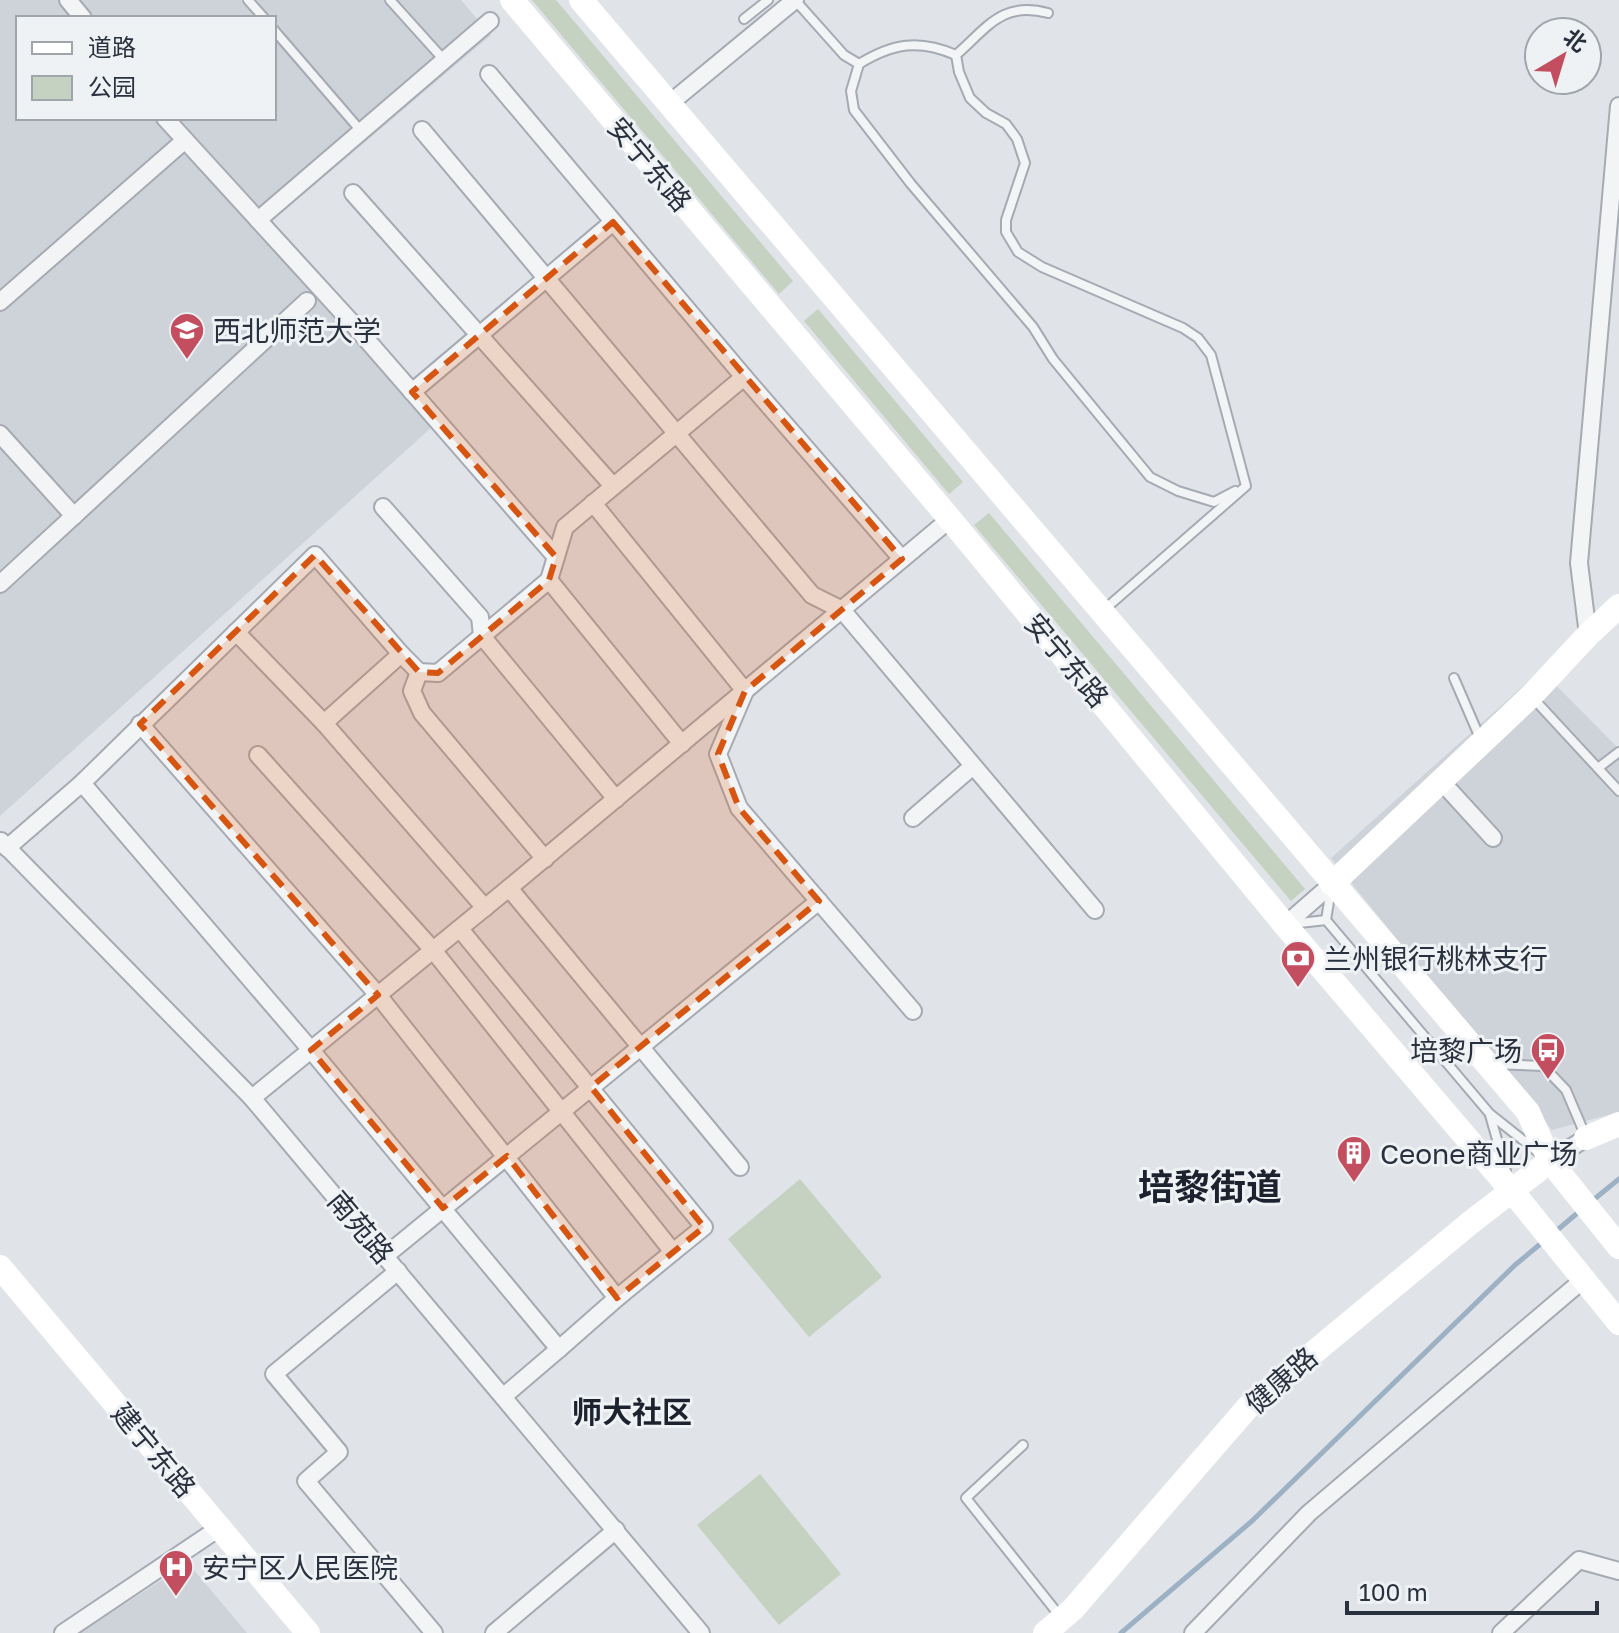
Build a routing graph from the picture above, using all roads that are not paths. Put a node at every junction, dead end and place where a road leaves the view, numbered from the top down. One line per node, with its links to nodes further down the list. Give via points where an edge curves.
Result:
1 (68, 0): 9 (street)
2 (248, 0): 10 (lane)
3 (390, 0): 15 (lane)
4 (512, 0): 41 (main road, 安宁东路)
5 (581, 0): 18 (main road, 安宁东路)
6 (768, 0): 11 (lane)
7 (795, 0): 16 (lane, via 844,55); 18 (street)
8 (1048, 13): 14 (lane, via 1030,8 1007,11)
9 (81, 16)
10 (262, 16)
11 (744, 19)
12 (490, 21): 15 (street)
13 (276, 32): 23 (lane)
14 (956, 55): 16 (lane, via 933,45 903,46); 37 (lane, via 970,98 1006,124 1025,163 1006,220 1006,232 1018,252 1198,338 1211,355)
15 (444, 60): 23 (street)
16 (859, 64): 37 (lane, via 851,91 854,110 1150,477 1214,502)
17 (489, 74): 27 (street)
18 (669, 104): 48 (main road, 安宁东路)
19 (1619, 106): 20 (street)
20 (1619, 115): 50 (street, via 1579,563)
21 (167, 120): 24 (street)
22 (422, 130): 28 (street)
23 (361, 131): 26 (street)
24 (184, 141): 26 (street); 30 (street)
25 (353, 193): 31 (street)
26 (258, 220): 33 (street)
27 (613, 222): 28 (street); 32 (street)
28 (546, 279): 31 (street); 34 (street)
29 (307, 301): 40 (street)
30 (0, 302)
31 (479, 335): 33 (street); 36 (street)
32 (744, 377): 34 (street); 43 (street)
33 (412, 392): 42 (street)
34 (677, 433): 36 (street); 47 (street, via 812,595)
35 (1, 438): 40 (street)
36 (613, 486): 38 (street)
37 (1246, 486): 48 (lane)
38 (593, 503): 42 (street, via 565,527); 55 (street)
39 (383, 507): 51 (street, via 480,617)
40 (74, 516): 44 (street)
41 (950, 519): 43 (street); 79 (main road, 安宁东路)
42 (556, 557): 45 (street)
43 (902, 559): 47 (street)
44 (2, 577)
45 (549, 580): 51 (street); 60 (street)
46 (1619, 606): 50 (main road)
47 (842, 610): 55 (street); 63 (street)
48 (1101, 613): 73 (main road, 安宁东路)
49 (236, 632): 52 (street, via 315,555); 57 (street); 58 (street)
50 (1588, 635): 56 (main road)
51 (482, 636): 53 (street, via 438,673); 68 (street)
52 (401, 654): 53 (street); 57 (street)
53 (419, 672): 72 (street, via 412,691 422,713)
54 (1454, 678): 59 (lane)
55 (745, 691): 60 (street); 75 (street, via 718,754 739,808)
56 (1531, 696): 59 (main road); 64 (lane)
57 (324, 723): 76 (street)
58 (140, 724): 66 (street); 82 (street)
59 (1482, 743): 65 (main road)
60 (682, 744): 68 (street)
61 (1619, 752): 64 (lane)
62 (258, 755): 81 (street)
63 (973, 766): 69 (street); 77 (street)
64 (1598, 768): 67 (lane)
65 (1441, 781): 70 (street); 73 (main road)
66 (82, 783): 71 (street); 85 (street)
67 (1619, 791)
68 (616, 799): 72 (street)
69 (913, 818)
70 (1493, 838)
71 (4, 844): 88 (street, 南苑路)
72 (545, 859): 74 (street)
73 (1332, 884): 78 (lane); 79 (street); 86 (main road, 安宁东路, via 1425,980)
74 (509, 888): 76 (street); 84 (street)
75 (819, 901): 83 (street); 84 (street)
76 (485, 908): 80 (street)
77 (1095, 910)
78 (1326, 920): 79 (lane); 90 (lane)
79 (1285, 925): 96 (main road, 安宁东路)
80 (460, 929): 81 (street); 87 (street)
81 (433, 950): 82 (street); 89 (street)
82 (378, 995): 85 (street); 93 (street)
83 (913, 1011)
84 (640, 1047): 87 (street); 95 (street)
85 (311, 1050): 88 (street); 97 (street)
86 (1486, 1063): 92 (lane, via 1543,1066 1566,1090); 94 (main road, 安宁东路, via 1528,1112)
87 (591, 1087): 89 (street); 99 (street, via 704,1227)
88 (252, 1098): 100 (street, 南苑路)
89 (561, 1112): 93 (street); 99 (street)
90 (1490, 1114): 94 (lane); 96 (lane)
91 (1619, 1124): 92 (main road)
92 (1586, 1138): 94 (street)
93 (507, 1156): 97 (street); 104 (street)
94 (1550, 1161): 96 (main road, 健康路); 98 (main road, 安宁东路)
95 (740, 1167)
96 (1512, 1191): 103 (main road, 安宁东路); 112 (main road, 健康路, via 1248,1407)
97 (443, 1208): 100 (street); 106 (street)
98 (1612, 1238)
99 (673, 1252): 104 (street)
100 (385, 1256): 102 (street, 南苑路)
101 (0, 1267): 109 (main road, 建宁东路)
102 (398, 1271): 107 (street, 南苑路); 115 (street, via 274,1374 339,1452 306,1481)
103 (1584, 1279): 105 (main road, 安宁东路); 118 (street, via 1309,1513)
104 (617, 1298): 106 (street)
105 (1619, 1323)
106 (559, 1349): 107 (street)
107 (504, 1396): 110 (street, 南苑路)
108 (1023, 1445): 112 (lane, via 966,1498)
109 (219, 1528): 113 (street); 114 (main road, 建宁东路)
110 (616, 1530): 116 (street); 117 (street, 南苑路)
111 (1619, 1571): 119 (street, via 1579,1560)
112 (1053, 1626)
113 (63, 1633)
114 (308, 1633)
115 (434, 1633)
116 (494, 1633)
117 (701, 1633)
118 (1193, 1633)
119 (1501, 1633)

